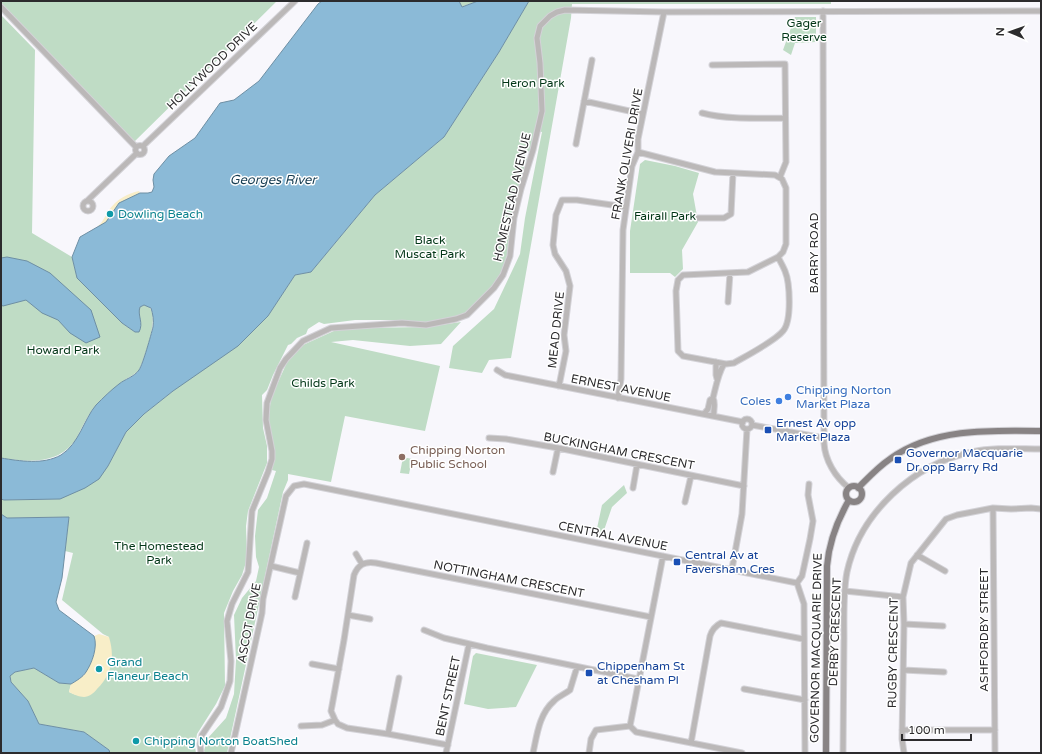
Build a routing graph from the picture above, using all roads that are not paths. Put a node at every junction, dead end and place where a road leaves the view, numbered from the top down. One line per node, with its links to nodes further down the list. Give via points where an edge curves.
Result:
1 (295, 1): 13 (street, HOLLYWOOD DRIVE)
2 (1, 7): 14 (street)
3 (823, 11): 4 (street); 5 (street); 39 (street, BARRY ROAD)
4 (1041, 11)
5 (664, 12): 10 (street, FRANK OLIVERI DRIVE); 93 (street, HOMESTEAD AVENUE, via 565,10 550,16 540,26 537,38 542,111 514,218 510,256 498,282 467,316 426,325 402,322 331,328 303,341 280,368 267,403 266,420 272,460 252,511 248,572 232,604 227,621 232,661 230,681 221,707 202,735)
6 (592, 60): 8 (street)
7 (712, 65): 11 (street, via 785,64)
8 (584, 101): 10 (street); 12 (street)
9 (702, 113): 11 (street, via 745,119)
10 (643, 114): 15 (street, FRANK OLIVERI DRIVE)
11 (785, 118): 18 (street, via 786,162)
12 (576, 144)
13 (143, 146): 14 (street); 16 (street, via 143,153)
14 (136, 147): 16 (street)
15 (638, 152): 17 (street, via 715,172); 20 (street, FRANK OLIVERI DRIVE, via 632,166)
16 (137, 154): 19 (street)
17 (733, 173): 18 (street, via 770,173); 21 (street, via 731,214 724,218)
18 (780, 177): 22 (street, via 786,188 786,244)
19 (87, 201)
20 (626, 208): 29 (street, MEAD DRIVE, via 562,200 556,215 553,245 555,254 566,271 570,286 564,335 566,351); 30 (street, FRANK OLIVERI DRIVE, via 623,230 621,378)
21 (698, 218)
22 (778, 257): 23 (street, via 748,272); 26 (street, via 788,284 786,327 778,336 734,363)
23 (730, 273): 24 (street); 25 (street, via 683,275 678,280 676,290 678,351 683,356)
24 (728, 302)
25 (716, 362): 26 (street); 28 (street)
26 (724, 364): 28 (street)
27 (497, 370): 29 (street, ERNEST AVENUE, via 505,375)
28 (717, 379): 31 (street)
29 (559, 386): 30 (street, ERNEST AVENUE)
30 (618, 398): 32 (street, ERNEST AVENUE)
31 (713, 398): 32 (street); 33 (street)
32 (704, 414): 33 (street, ERNEST AVENUE)
33 (714, 416): 34 (street, ERNEST AVENUE)
34 (743, 422): 35 (street, via 748,419); 36 (street, via 743,427)
35 (752, 425): 36 (street); 39 (street)
36 (747, 429): 46 (street)
37 (1041, 431): 49 (main road, via 967,433 929,440 910,447 890,459)
38 (489, 438): 40 (street, BUCKINGHAM CRESCENT)
39 (824, 438): 48 (street, BARRY ROAD, via 830,465)
40 (558, 448): 42 (street, BUCKINGHAM CRESCENT); 43 (street)
41 (1041, 449): 65 (street, DERBY CRESCENT, via 993,449 970,452 930,467 909,480 890,497 865,528 850,562)
42 (637, 466): 44 (street, BUCKINGHAM CRESCENT); 47 (street)
43 (553, 472)
44 (691, 476): 46 (street, BUCKINGHAM CRESCENT); 52 (street)
45 (809, 484): 64 (street, via 808,495 813,521 802,576)
46 (744, 486): 61 (street, via 741,522)
47 (633, 488)
48 (848, 488): 49 (main road); 51 (main road, via 846,494)
49 (858, 488): 51 (main road, via 861,492 860,498 857,501)
50 (286, 496): 58 (street, CENTRAL AVENUE, via 294,486 304,484); 60 (street, ASCOT DRIVE)
51 (849, 500): 100 (main road, GOVERNOR MACQUARIE DRIVE, via 834,531 827,566)
52 (685, 502)
53 (993, 508): 54 (street, RUGBY CRESCENT); 57 (street, RUGBY CRESCENT, via 946,519); 89 (street, ASHFORDBY STREET)
54 (1041, 509)
55 (306, 543): 63 (street)
56 (356, 554): 59 (street)
57 (917, 555): 62 (street); 67 (street, RUGBY CRESCENT, via 911,564)
58 (663, 556): 61 (street, CENTRAL AVENUE); 69 (street)
59 (362, 564): 68 (street, via 354,575); 69 (street, NOTTINGHAM CRESCENT, via 376,563)
60 (271, 566): 63 (street); 94 (street, ASCOT DRIVE)
61 (732, 569): 64 (street, CENTRAL AVENUE)
62 (944, 571)
63 (300, 573): 66 (street)
64 (797, 583): 74 (street, via 804,604)
65 (845, 591): 67 (street); 101 (street, DERBY CRESCENT)
66 (295, 597)
67 (903, 597): 71 (street, RUGBY CRESCENT)
68 (348, 615): 70 (street); 78 (street)
69 (651, 617): 82 (street)
70 (370, 619)
71 (904, 624): 72 (street); 79 (street, RUGBY CRESCENT)
72 (943, 626)
73 (424, 630): 75 (street)
74 (804, 639): 84 (street); 91 (street, via 721,623 718,625 710,636)
75 (469, 644): 77 (street); 92 (street, BENT STREET)
76 (312, 664): 78 (street)
77 (577, 667): 82 (street); 96 (street, via 570,690 556,699 545,711)
78 (339, 669): 85 (street, via 331,711)
79 (903, 670): 80 (street); 88 (street, RUGBY CRESCENT)
80 (944, 672)
81 (399, 678): 90 (street)
82 (638, 679): 87 (street)
83 (744, 689): 84 (street)
84 (805, 700): 99 (street)
85 (335, 720): 86 (street, via 322,725); 90 (street, via 346,728)
86 (301, 726)
87 (630, 726): 91 (street, via 636,732); 97 (street, via 596,730 591,739)
88 (902, 730): 89 (street); 102 (street, RUGBY CRESCENT)
89 (995, 730): 103 (street, ASHFORDBY STREET)
90 (388, 734): 92 (street)
91 (691, 743): 98 (street)
92 (448, 745): 95 (street, BENT STREET)
93 (201, 753)
94 (231, 753)
95 (446, 753)
96 (533, 753)
97 (589, 753)
98 (742, 753)
99 (805, 753)
100 (826, 753)
101 (843, 753)
102 (904, 753)
103 (995, 753)

